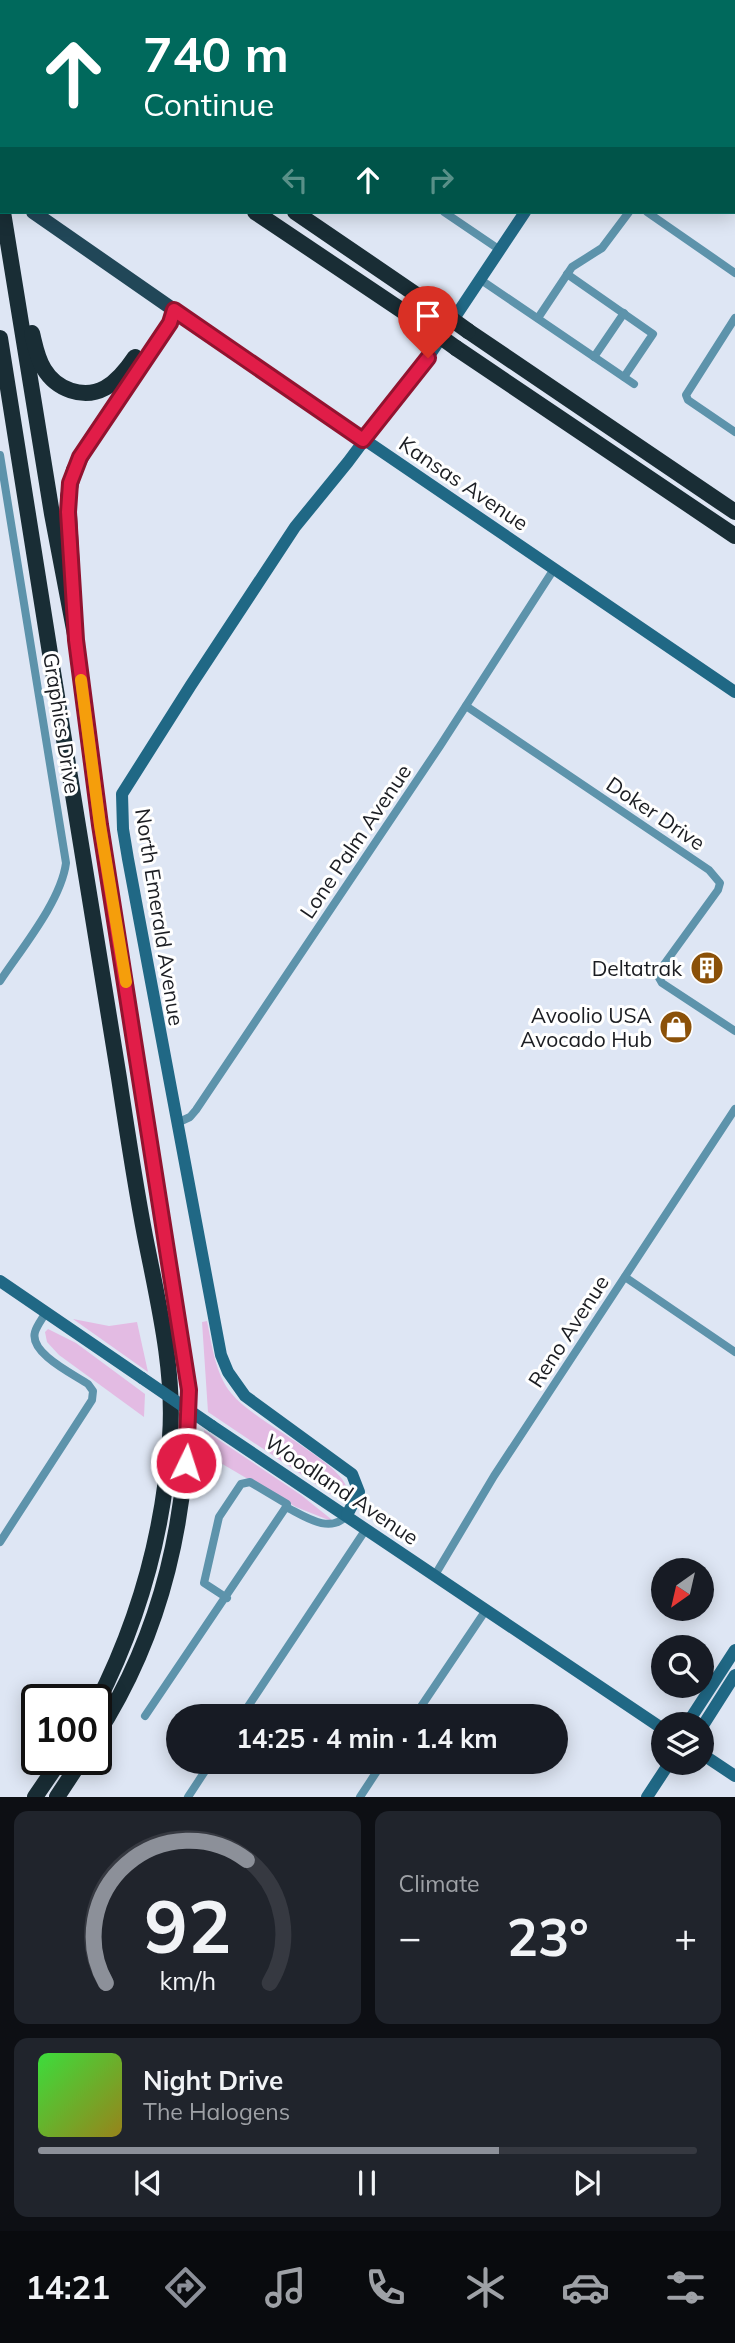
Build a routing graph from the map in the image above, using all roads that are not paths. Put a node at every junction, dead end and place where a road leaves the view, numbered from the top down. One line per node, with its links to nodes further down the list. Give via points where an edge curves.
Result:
1 (3, 214): 10 (highway)
2 (37, 214): 14 (main road, Kansas Avenue)
3 (258, 214): 26 (highway, bridge)
4 (300, 214): 25 (highway, bridge)
5 (447, 214): 9 (street)
6 (524, 214): 9 (street, North Emerald Avenue)
7 (628, 214): 12 (street, via 605,245)
8 (650, 214): 11 (street)
9 (500, 250): 13 (street, North Emerald Avenue)
10 (12, 267): 14 (highway, via 39,360 50,378 69,391 89,393 113,383); 28 (highway)
11 (735, 273)
12 (567, 274): 15 (street); 16 (street)
13 (481, 279): 16 (street); 23 (street, North Emerald Avenue, via 415,377)
14 (174, 310): 23 (street, Kansas Avenue); 28 (highway, via 170,323 80,457 70,483)
15 (624, 313): 19 (street); 20 (street, via 653,334)
16 (538, 318): 19 (street)
17 (735, 318): 22 (street, via 686,395)
18 (0, 338): 48 (highway, via 169,1385 170,1434 156,1545 130,1630)
19 (594, 357): 20 (street)
20 (624, 377): 21 (street)
21 (634, 384)
22 (735, 432)
23 (363, 440): 27 (street, Kansas Avenue); 34 (street, North Emerald Avenue, via 283,545 122,794 122,829)
24 (0, 456): 31 (street, Graphics Drive, via 65,863 54,899)
25 (735, 512)
26 (735, 536)
27 (554, 569): 29 (street, Kansas Avenue); 30 (street, Lone Palm Avenue)
28 (76, 640): 51 (highway, via 100,825 189,1390 180,1518 163,1589 139,1657)
29 (735, 691)
30 (466, 706): 32 (street, Doker Drive, via 716,877 718,890 658,976); 34 (street, Lone Palm Avenue, via 196,1110)
31 (0, 981)
32 (735, 1031)
33 (735, 1109): 35 (street, Reno Avenue)
34 (177, 1123): 40 (street, North Emerald Avenue, via 224,1363 253,1404 352,1475 359,1492)
35 (625, 1277): 38 (street); 43 (street, Reno Avenue)
36 (0, 1281): 37 (street, Woodland Avenue)
37 (46, 1312): 40 (street, Woodland Avenue, bridge); 42 (street, via 35,1332 35,1343 88,1384 92,1400)
38 (735, 1352)
39 (286, 1507): 40 (street, via 325,1525 339,1523); 44 (street); 44 (street, via 250,1482 241,1484 232,1495 219,1517 204,1583)
40 (347, 1515): 41 (street, Woodland Avenue)
41 (366, 1528): 43 (street, Woodland Avenue); 49 (street)
42 (0, 1542)
43 (435, 1575): 45 (street, Woodland Avenue)
44 (227, 1598): 54 (street)
45 (486, 1610): 50 (street); 55 (street, Woodland Avenue)
46 (735, 1650): 52 (street)
47 (735, 1675): 53 (street)
48 (106, 1684)
49 (250, 1704)
50 (423, 1704)
51 (112, 1711)
52 (695, 1712)
53 (712, 1712)
54 (145, 1716)
55 (651, 1720)
56 (714, 1762): 62 (street)
57 (203, 1774): 65 (street)
58 (375, 1774): 66 (street)
59 (50, 1775): 63 (highway)
60 (71, 1775): 64 (highway)
61 (661, 1775): 67 (street)
62 (735, 1776)
63 (35, 1797)
64 (57, 1797)
65 (188, 1797)
66 (360, 1797)
67 (647, 1797)

